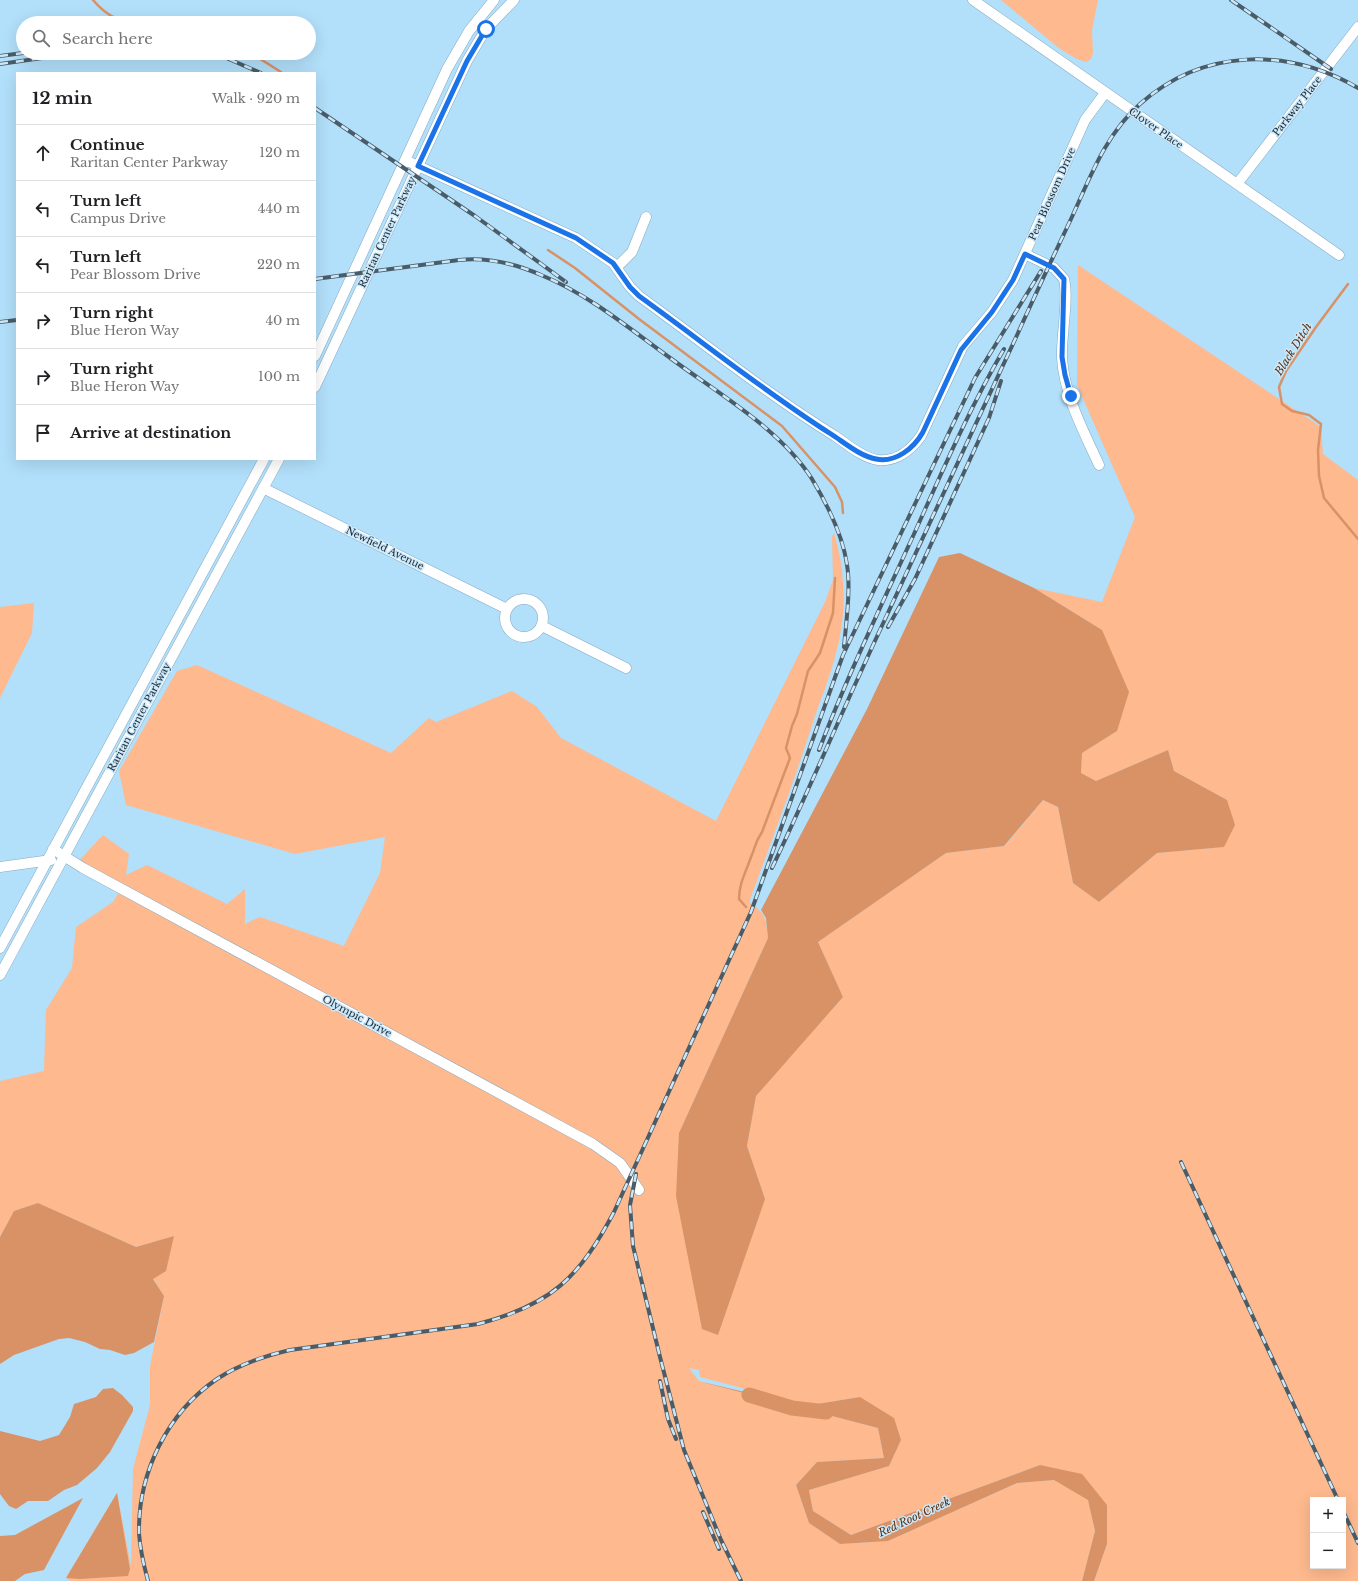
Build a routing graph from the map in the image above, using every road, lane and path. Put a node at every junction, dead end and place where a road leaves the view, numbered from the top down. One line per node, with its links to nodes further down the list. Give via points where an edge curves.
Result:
1 (494, 0): 8 (street, Raritan Center Parkway, via 472,27 453,57)
2 (514, 0): 9 (street, Raritan Center Parkway, via 495,18 473,49)
3 (970, 0): 5 (street)
4 (973, 0): 5 (street)
5 (984, 4): 7 (street, Clover Place, via 1019,33)
6 (1358, 27): 10 (street, Parkway Place)
7 (1105, 93): 10 (street, Clover Place); 12 (street, Pear Blossom Drive, via 1085,120)
8 (405, 160): 9 (street); 15 (street, Raritan Center Parkway)
9 (418, 166): 14 (street, via 569,234); 16 (street, Raritan Center Parkway)
10 (1237, 184): 13 (street, Clover Place)
11 (646, 217): 14 (street, via 632,252)
12 (1025, 254): 14 (street, Pear Blossom Drive, via 1013,280 992,312 961,350 918,440 899,456 884,460 864,454 814,423 639,296); 19 (street, via 1054,268 1064,279 1062,357 1065,375)
13 (1339, 255)
14 (617, 267)
15 (316, 354)
16 (316, 385)
17 (263, 460): 24 (street, Raritan Center Parkway)
18 (278, 460): 20 (street, Raritan Center Parkway)
19 (1099, 465)
20 (263, 488): 21 (street, Newfield Avenue); 25 (street, Raritan Center Parkway)
21 (507, 609): 22 (street, via 518,599 533,600 542,612); 22 (street, via 504,617 514,634 528,637)
22 (542, 626): 23 (street)
23 (626, 668)
24 (53, 849): 25 (street, Olympic Drive); 26 (street, Raritan Center Parkway)
25 (64, 857): 26 (street); 29 (street, Raritan Center Parkway); 30 (street, Olympic Drive, via 593,1144 620,1163)
26 (47, 861): 27 (street); 28 (street, Raritan Center Parkway)
27 (0, 867)
28 (0, 948)
29 (0, 975)
30 (638, 1190)

